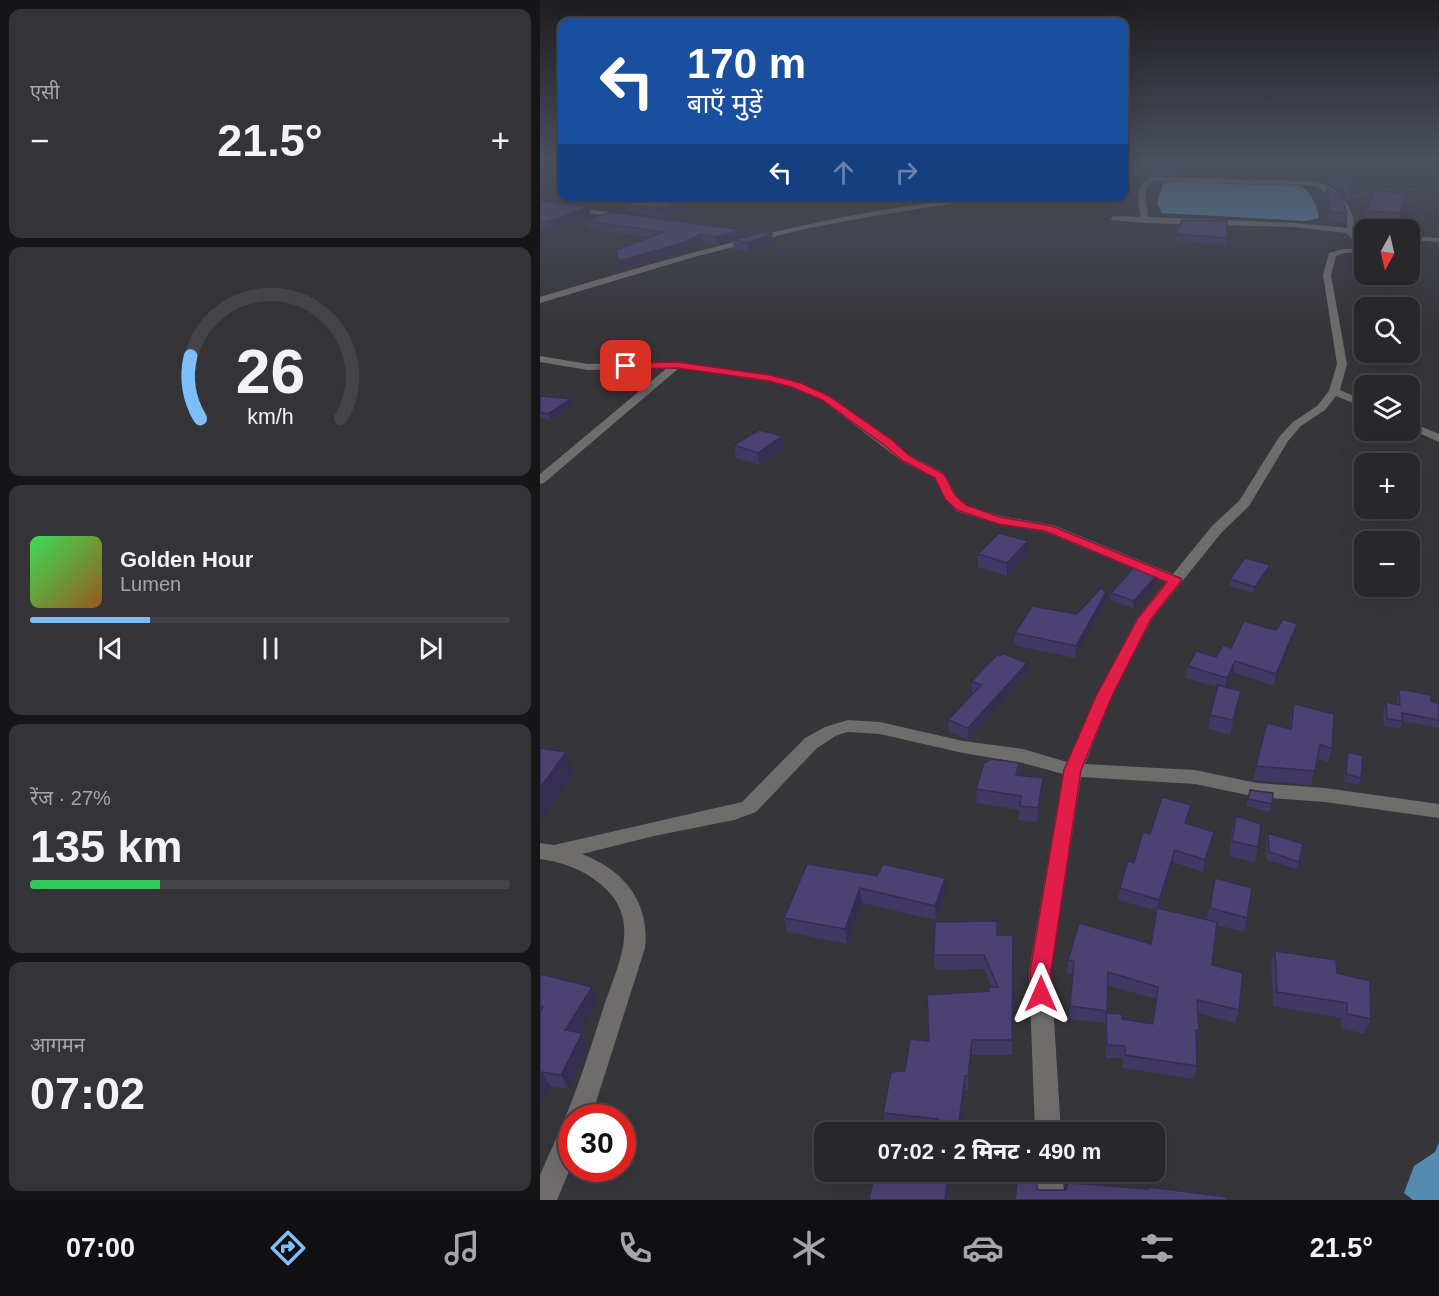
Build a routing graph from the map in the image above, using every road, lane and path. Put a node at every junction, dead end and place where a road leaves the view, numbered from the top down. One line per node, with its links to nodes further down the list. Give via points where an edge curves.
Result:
1 (628, 216): 5 (street)
2 (859, 216): 12 (street)
3 (1144, 216): 7 (street)
4 (1351, 216): 9 (street)
5 (636, 217)
6 (1113, 218): 7 (street)
7 (1145, 221): 9 (street, via 1294,225)
8 (741, 232): 12 (street)
9 (1350, 232): 10 (street); 11 (street)
10 (1354, 233)
11 (1354, 236)
12 (768, 237): 16 (street, via 651,266)
13 (1420, 239): 14 (street)
14 (1439, 240)
15 (1354, 250): 19 (street, via 1336,253 1330,261 1328,284 1342,364)
16 (540, 300)
17 (540, 360): 18 (street, via 588,367)
18 (677, 365): 23 (street); 24 (street, via 785,381 807,390 843,409 907,459 940,476 950,497 961,507 998,520 1048,528)
19 (1334, 391): 20 (street); 24 (street, via 1321,408 1297,424 1283,440 1244,503 1217,529)
20 (1354, 400)
21 (1420, 429): 22 (street)
22 (1439, 438)
23 (540, 480)
24 (1176, 580): 25 (street, via 1145,618 1104,696)
25 (1072, 770): 26 (street, via 1195,777 1257,790); 27 (street, via 1023,756 880,728 848,726 811,743 758,800 741,810); 29 (street, via 1040,971)
26 (1439, 811)
27 (548, 852): 28 (street, via 591,867 618,888 631,906 635,931 630,963)
28 (583, 1104)
29 (1048, 1122)
30 (558, 1165): 32 (street)
31 (1050, 1182): 33 (street)
32 (543, 1200)
33 (1051, 1200)

